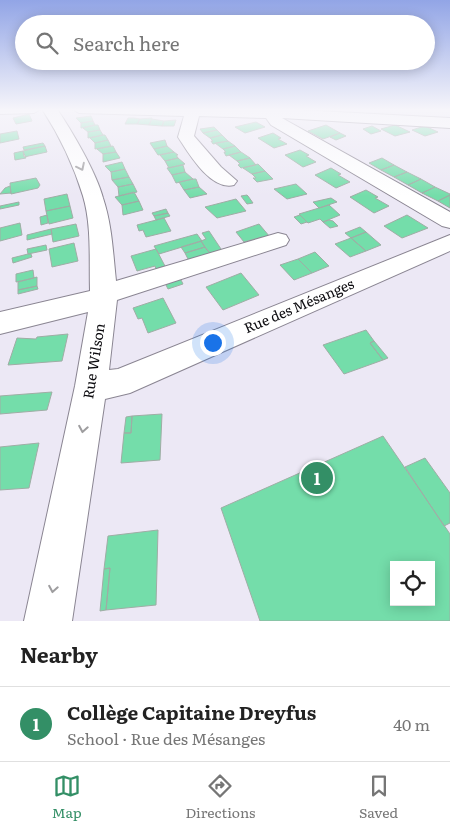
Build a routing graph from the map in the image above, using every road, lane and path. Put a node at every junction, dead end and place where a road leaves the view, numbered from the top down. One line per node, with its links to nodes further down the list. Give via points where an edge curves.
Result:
1 (67, 138): 8 (street, Rue Wilson, one-way to 8, via 93,196 99,226)
2 (186, 138): 4 (street, via 214,171)
3 (304, 138): 5 (street)
4 (227, 181)
5 (450, 221)
6 (278, 240): 8 (street)
7 (450, 242): 10 (street, Rue des Mésanges, via 119,383)
8 (103, 297): 9 (street); 10 (street, Rue Wilson)
9 (0, 323)
10 (91, 386): 11 (street, Rue Wilson, one-way to 11)
11 (48, 621)

